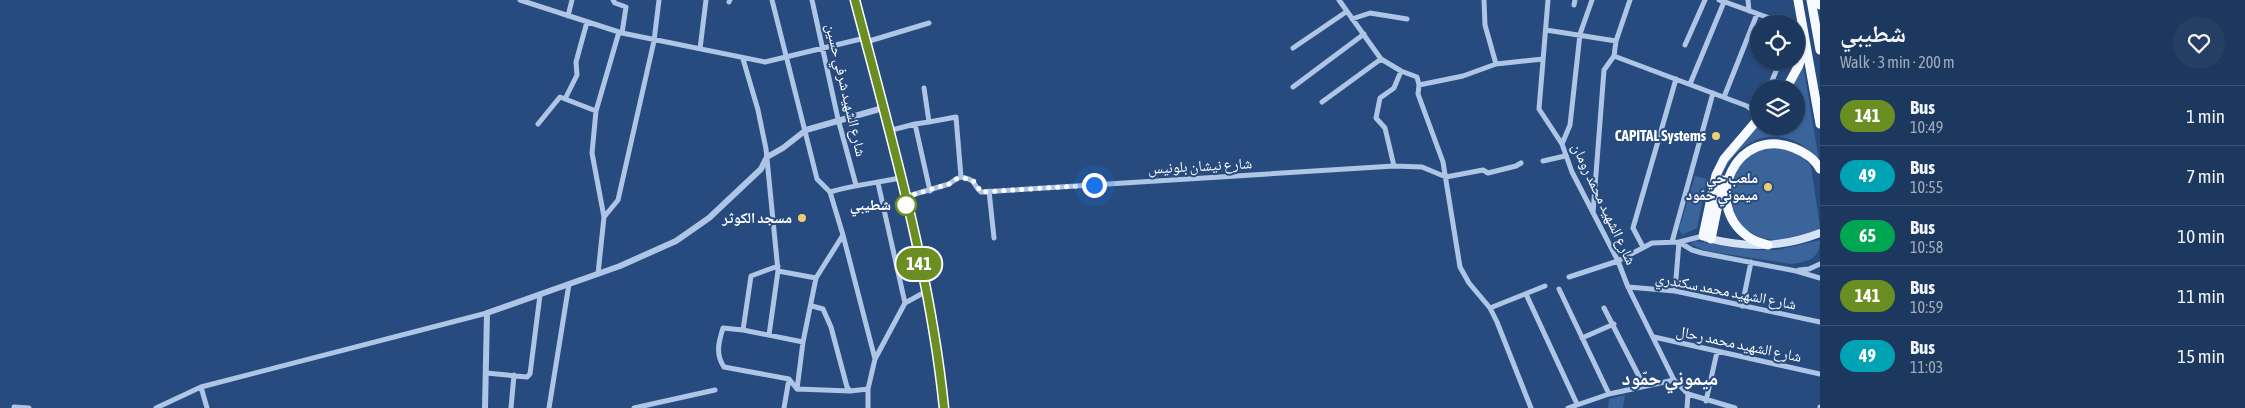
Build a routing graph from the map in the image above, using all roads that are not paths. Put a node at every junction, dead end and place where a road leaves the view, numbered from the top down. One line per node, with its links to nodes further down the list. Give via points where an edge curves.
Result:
1 (520, 0): 20 (street)
2 (572, 0): 26 (street)
3 (613, 0): 32 (street, via 626,7)
4 (659, 0): 36 (street)
5 (706, 0): 41 (street)
6 (772, 0): 45 (street)
7 (812, 0): 42 (street, شارع الشهيد شرفي حسين)
8 (855, 0): 35 (main road)
9 (1484, 0): 49 (street, via 1485,25)
10 (1548, 0): 31 (street, شارع الشهيد محمد رومان)
11 (1592, 0): 34 (street)
12 (1630, 0): 37 (street)
13 (1705, 0): 39 (street)
14 (1748, 0): 22 (street)
15 (1798, 0): 25 (highway)
16 (1811, 0): 43 (highway)
17 (1816, 0): 21 (highway)
18 (1338, 1): 23 (street)
19 (1723, 1): 22 (street); 52 (street)
20 (538, 3): 26 (street)
21 (1820, 5)
22 (1749, 11): 24 (street)
23 (1346, 12): 27 (street); 40 (street)
24 (1758, 14): 57 (street)
25 (1799, 15)
26 (568, 16): 29 (street)
27 (1352, 19): 28 (street, via 1370,13); 33 (street)
28 (1407, 19)
29 (587, 22): 32 (street); 58 (street, via 576,62 577,74)
30 (929, 23): 35 (street)
31 (1546, 30): 34 (street); 48 (street, شارع الشهيد محمد رومان)
32 (620, 33): 36 (street); 62 (street)
33 (1364, 34): 47 (street); 54 (street)
34 (1580, 34): 37 (street); 71 (street, via 1570,126)
35 (865, 40): 42 (street); 60 (main road)
36 (654, 41): 41 (street); 89 (street, via 618,200)
37 (1616, 41): 44 (street)
38 (1805, 41): 67 (highway)
39 (1685, 45)
40 (1293, 48)
41 (700, 49): 46 (street)
42 (823, 49): 45 (street); 63 (street, شارع الشهيد شرفي حسين)
43 (1820, 50)
44 (1614, 56): 51 (street); 88 (street, via 1604,70)
45 (786, 58): 46 (street, via 765,62); 69 (street)
46 (743, 59): 73 (street)
47 (1381, 59): 50 (street); 59 (street)
48 (1543, 59): 49 (street); 71 (street, شارع الشهيد محمد رومان, via 1539,109)
49 (1496, 64): 53 (street)
50 (1401, 72): 53 (street, via 1417,77); 77 (street, via 1394,88 1380,98 1376,118 1385,128)
51 (1676, 79): 52 (street); 97 (street, via 1633,228)
52 (1690, 84): 56 (street)
53 (1419, 86): 79 (street, via 1418,94)
54 (1293, 87)
55 (924, 88): 64 (street)
56 (1713, 93): 57 (street); 94 (street)
57 (1724, 97): 61 (street)
58 (565, 99): 62 (street); 65 (street, via 560,97)
59 (1322, 102)
60 (883, 108): 63 (street); 70 (main road)
61 (1750, 109)
62 (596, 112): 89 (street, via 592,153)
63 (838, 119): 69 (street); 83 (street, شارع الشهيد شرفي حسين)
64 (929, 122): 66 (street); 81 (street, via 956,117)
65 (538, 124)
66 (915, 124): 70 (street); 84 (street)
67 (1820, 124)
68 (1750, 128): 93 (highway, via 1724,159 1716,175)
69 (806, 130): 73 (street); 86 (street, via 817,179)
70 (888, 131): 80 (main road)
71 (1562, 144): 72 (street, شارع الشهيد محمد رومان)
72 (1565, 156): 74 (street); 88 (street, شارع الشهيد محمد رومان)
73 (768, 157): 101 (street); 103 (street, via 744,186 694,230)
74 (1543, 161)
75 (1520, 164): 79 (street, via 1488,173 1483,170)
76 (1735, 164): 78 (highway, via 1745,154 1771,143 1783,144 1811,158); 93 (highway, via 1722,184); 96 (highway, via 1726,185 1728,209 1746,235)
77 (1394, 166): 79 (street, شارع نيشان بلونيس, via 1422,167); 85 (street, شارع نيشان بلونيس)
78 (1820, 169)
79 (1446, 176): 118 (street, via 1460,267)
80 (900, 178): 82 (street); 87 (main road)
81 (962, 178): 84 (street); 85 (street, via 975,182 981,192)
82 (878, 183): 83 (street); 115 (street)
83 (856, 185): 86 (street)
84 (930, 191): 87 (street)
85 (989, 191): 92 (street)
86 (830, 192): 91 (street)
87 (905, 197): 112 (main road)
88 (1593, 213): 98 (street, شارع الشهيد محمد رومان)
89 (604, 217): 103 (street)
90 (1820, 233): 96 (main road)
91 (843, 235): 105 (street); 129 (street)
92 (994, 238)
93 (1707, 238): 95 (street); 96 (main road)
94 (1672, 242): 95 (street); 97 (street)
95 (1679, 242): 99 (street, via 1702,254); 111 (street)
96 (1768, 246)
97 (1643, 247): 98 (street)
98 (1618, 261): 104 (street); 109 (street, شارع الشهيد محمد رومان)
99 (1751, 262): 102 (street); 117 (street)
100 (1820, 264): 102 (street)
101 (778, 269): 105 (street); 123 (street, via 751,276); 124 (street)
102 (1796, 271): 106 (street)
103 (598, 274): 107 (street)
104 (1569, 277)
105 (816, 278): 116 (street)
106 (1820, 278)
107 (569, 284): 114 (street); 151 (street)
108 (1545, 286): 113 (street)
109 (1628, 287): 111 (street, شارع الشهيد محمد سكندري); 125 (street, شارع الشهيد محمد رومان)
110 (1559, 288): 126 (street)
111 (1675, 291): 117 (street, شارع الشهيد محمد سكندري)
112 (925, 292): 115 (street); 155 (main road)
113 (1526, 294): 118 (street); 144 (street)
114 (540, 295): 120 (street); 132 (street, via 530,374 527,377)
115 (905, 303): 129 (street)
116 (812, 306): 127 (street); 140 (street, via 823,309)
117 (1742, 306): 121 (street, شارع الشهيد محمد سكندري)
118 (1490, 308): 156 (street)
119 (1604, 308): 122 (street)
120 (487, 313): 130 (street); 136 (street)
121 (1820, 322)
122 (1614, 324): 126 (street); 135 (street)
123 (743, 330): 124 (street); 133 (street, via 722,328 718,345 724,367)
124 (769, 335): 127 (street)
125 (1654, 337): 128 (street, شارع الشهيد محمد رحال); 134 (street, شارع الشهيد محمد رومان)
126 (1582, 338): 141 (street)
127 (803, 342): 137 (street)
128 (1717, 352): 131 (street, شارع الشهيد محمد رحال); 143 (street)
129 (875, 359): 138 (street)
130 (486, 373): 132 (street); 149 (street)
131 (1820, 374)
132 (514, 375): 150 (street)
133 (789, 379): 137 (street); 153 (street)
134 (1674, 380): 135 (street); 142 (street, شارع الشهيد محمد رومان)
135 (1644, 386): 141 (street)
136 (201, 387): 147 (street); 148 (street)
137 (797, 389): 140 (street)
138 (868, 389): 140 (street); 154 (street)
139 (715, 390): 152 (street)
140 (850, 391)
141 (1609, 394): 144 (street)
142 (1688, 394): 143 (street); 158 (street)
143 (1706, 401): 159 (street)
144 (1577, 404): 157 (street)
145 (14, 406): 146 (street)
146 (28, 408)
147 (156, 408)
148 (207, 408)
149 (485, 408)
150 (511, 408)
151 (549, 408)
152 (634, 408)
153 (784, 408)
154 (868, 408)
155 (944, 408)
156 (1531, 408)
157 (1568, 408)
158 (1687, 408)
159 (1735, 408)

